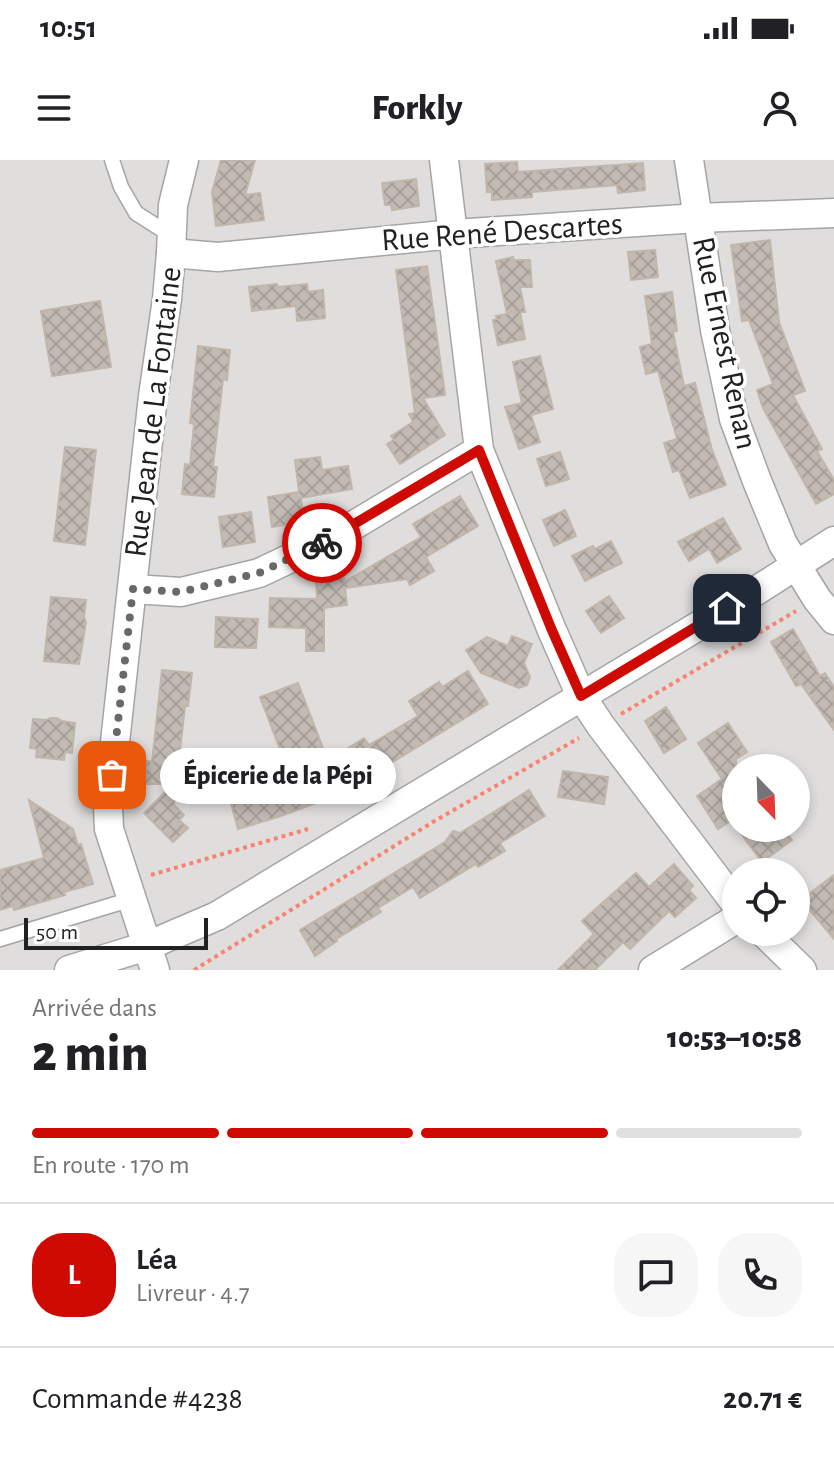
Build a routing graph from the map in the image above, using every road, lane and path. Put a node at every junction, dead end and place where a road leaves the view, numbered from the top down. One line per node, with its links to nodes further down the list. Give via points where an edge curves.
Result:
1 (112, 160): 8 (lane, via 136,213)
2 (184, 160): 8 (street, Rue Jean de La Fontaine, via 173,205)
3 (444, 160): 7 (street)
4 (689, 160): 6 (street, Rue Ernest Renan)
5 (834, 213): 6 (street, Rue René Descartes)
6 (698, 218): 7 (street, Rue René Descartes); 11 (street, Rue Ernest Renan, via 734,419)
7 (454, 234): 8 (street, Rue René Descartes, via 218,257); 9 (street)
8 (172, 245): 12 (street, Rue Jean de La Fontaine)
9 (479, 450): 12 (street, via 331,539 259,573 181,592); 14 (street)
10 (834, 541): 11 (street)
11 (795, 565): 13 (street, Rue Ernest Renan); 14 (street)
12 (133, 589): 18 (street, Rue Jean de La Fontaine, via 108,806 109,829)
13 (825, 610): 15 (path)
14 (581, 696): 15 (street); 22 (street)
15 (601, 726): 17 (street); 24 (path, via 433,822)
16 (320, 825): 18 (path)
17 (722, 886)
18 (129, 891): 20 (lane); 22 (street, Rue Jean de La Fontaine)
19 (722, 928): 25 (street)
20 (0, 939)
21 (777, 946): 26 (street)
22 (151, 958): 23 (street)
23 (69, 970)
24 (194, 970)
25 (653, 970)
26 (802, 970)

